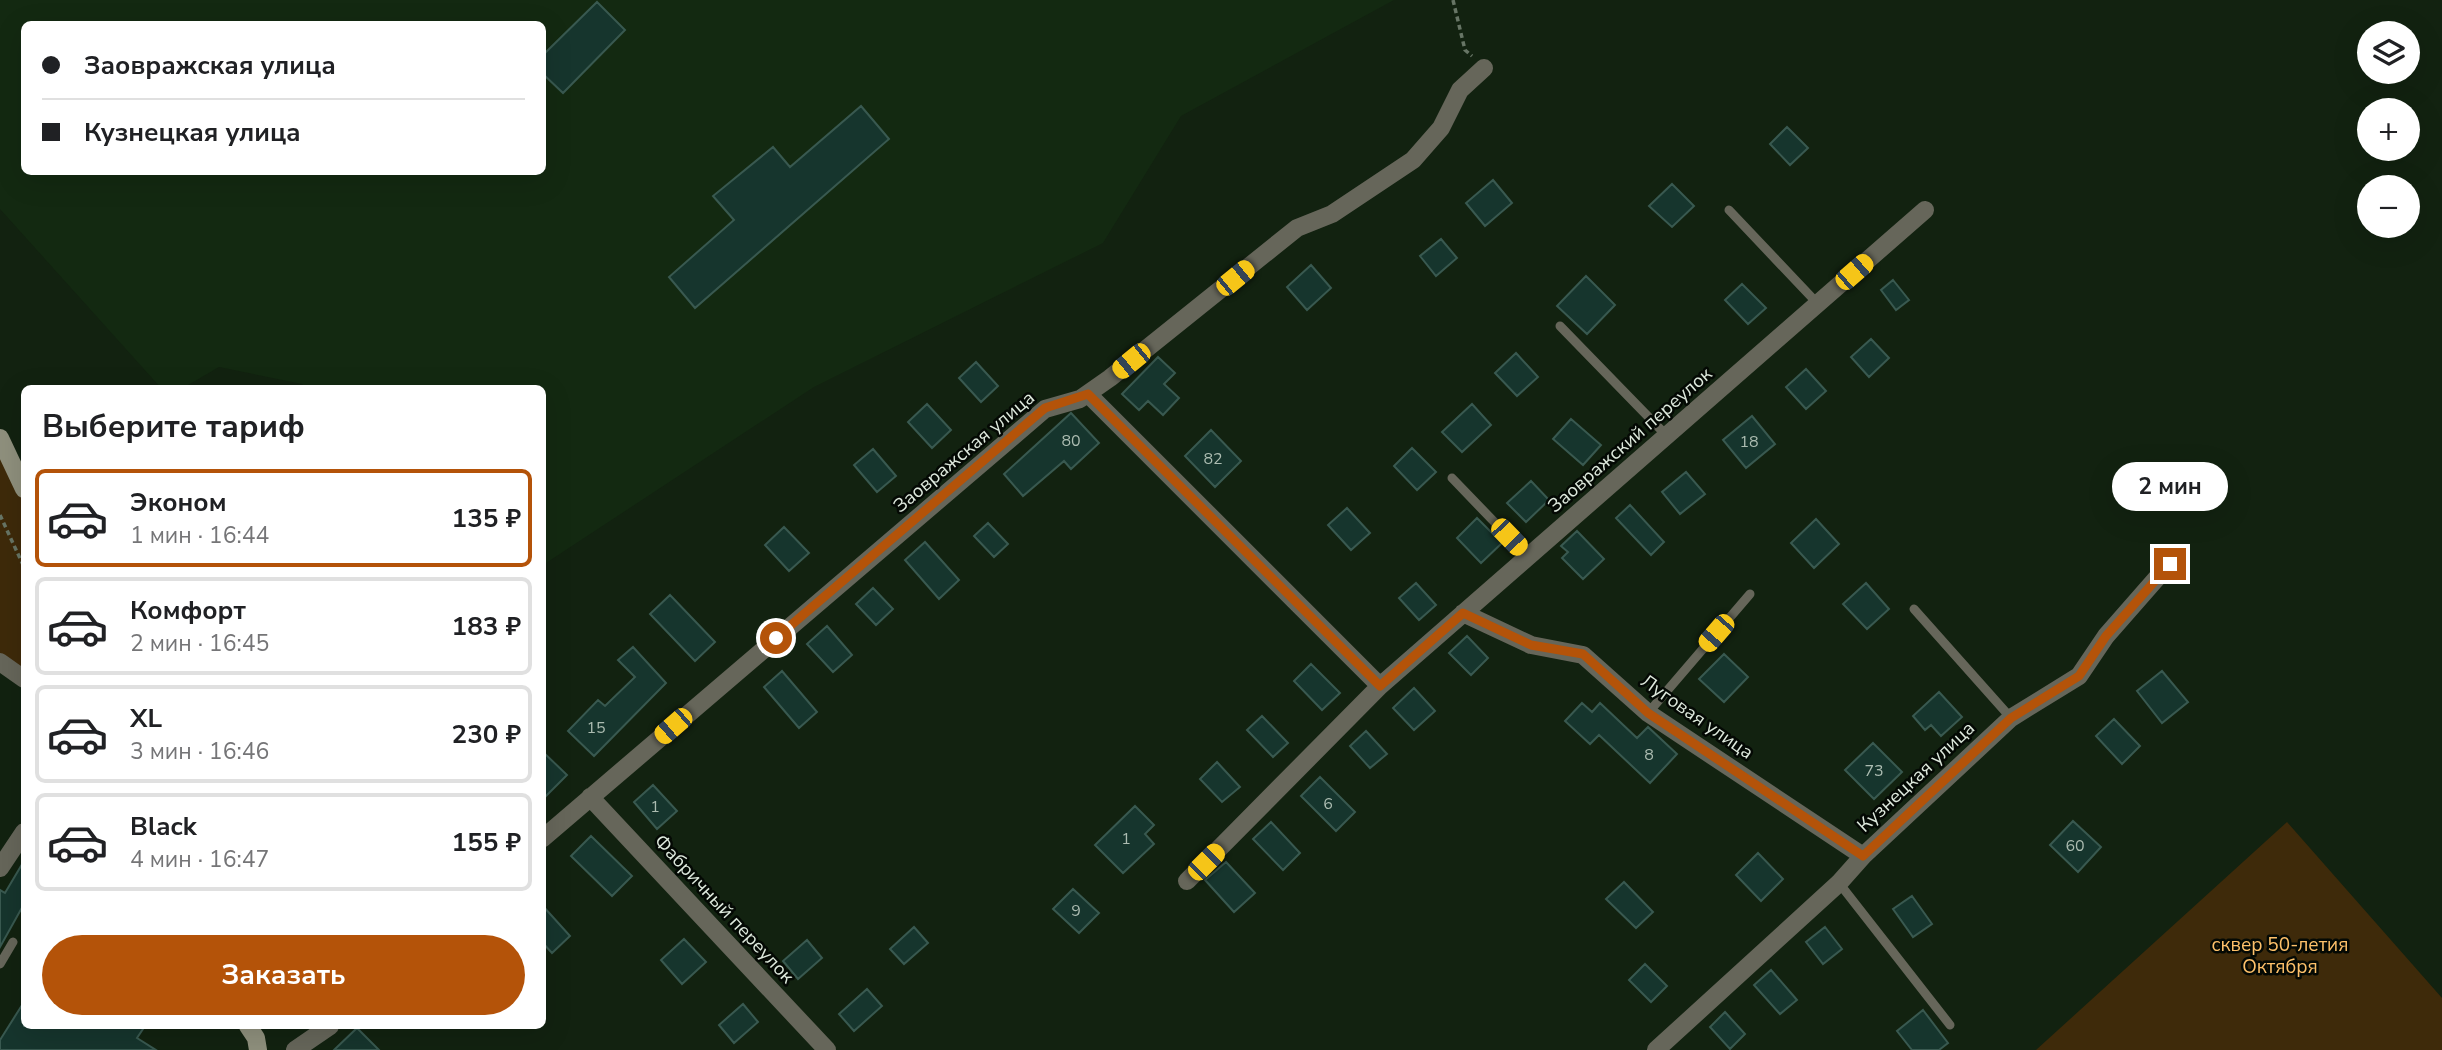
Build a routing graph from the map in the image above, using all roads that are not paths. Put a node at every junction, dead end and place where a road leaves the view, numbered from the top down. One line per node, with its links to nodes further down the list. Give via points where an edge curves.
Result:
1 (1484, 68): 6 (street, Заовражская улица, via 1460,90 1441,128 1413,160 1332,214 1297,228)
2 (1728, 210): 4 (lane)
3 (1925, 210): 4 (street, Заовражский переулок)
4 (1818, 304): 7 (street, Заовражский переулок)
5 (1560, 326): 7 (lane)
6 (1088, 394): 18 (street); 21 (street, Заовражская улица, via 1045,408)
7 (1667, 436): 11 (street, Заовражский переулок)
8 (0, 438): 10 (main road)
9 (1452, 478): 11 (lane)
10 (21, 482)
11 (1528, 557): 15 (street, Заовражский переулок)
12 (2170, 564): 20 (street, Кузнецкая улица, via 2106,636 2079,676)
13 (1750, 594): 19 (lane)
14 (1914, 609): 20 (lane)
15 (1463, 613): 18 (street, Заовражский переулок); 19 (street, Луговая улица, via 1531,645 1583,654)
16 (0, 662): 17 (street)
17 (21, 677)
18 (1380, 686): 26 (street, Заовражский переулок)
19 (1648, 713): 24 (street, Луговая улица)
20 (2011, 718): 24 (street, Кузнецкая улица)
21 (590, 797): 23 (street, Заовражская улица); 35 (street, Фабричный переулок)
22 (21, 836): 25 (street)
23 (546, 836)
24 (1863, 856): 27 (street, Кузнецкая улица)
25 (0, 868)
26 (1186, 881)
27 (1839, 883): 30 (lane); 36 (street, Кузнецкая улица)
28 (13, 942): 29 (lane)
29 (0, 964)
30 (1950, 1025)
31 (250, 1029): 34 (main road)
32 (327, 1029): 33 (street)
33 (298, 1049)
34 (258, 1050)
35 (827, 1050)
36 (1656, 1050)

